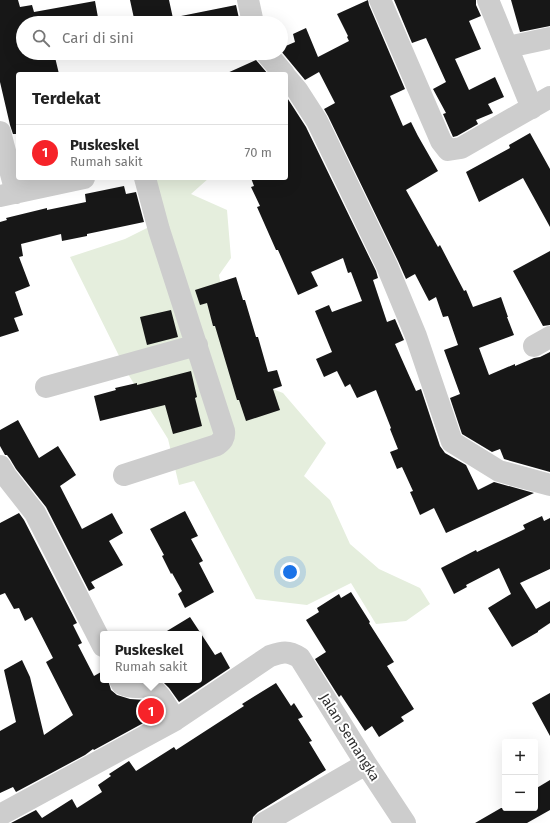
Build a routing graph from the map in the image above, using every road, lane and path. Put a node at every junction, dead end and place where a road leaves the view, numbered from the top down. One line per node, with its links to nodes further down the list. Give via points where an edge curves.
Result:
1 (248, 0): 4 (street)
2 (380, 0): 10 (street, via 441,141 448,150 461,148)
3 (488, 0): 6 (street)
4 (251, 16)
5 (550, 38): 6 (street)
6 (508, 48): 10 (street)
7 (272, 60): 8 (street)
8 (282, 72)
9 (288, 79): 19 (street, via 317,121 387,266 416,336 452,442 499,471)
10 (544, 105)
11 (0, 132): 14 (street)
12 (74, 180): 14 (street)
13 (146, 180): 15 (street, via 159,230)
14 (8, 194)
15 (197, 345): 16 (street); 18 (street, via 224,431 222,441 217,445)
16 (46, 387)
17 (0, 466): 20 (street, via 35,513)
18 (124, 475)
19 (550, 485)
20 (100, 640)
21 (122, 683): 22 (street, via 132,688 148,687 154,690)
22 (175, 720): 23 (street, Jalan Semangka, via 270,656 283,652 293,654 300,658); 24 (street)
23 (366, 764): 25 (street); 26 (street, Jalan Semangka)
24 (0, 815)
25 (264, 823)
26 (405, 823)

